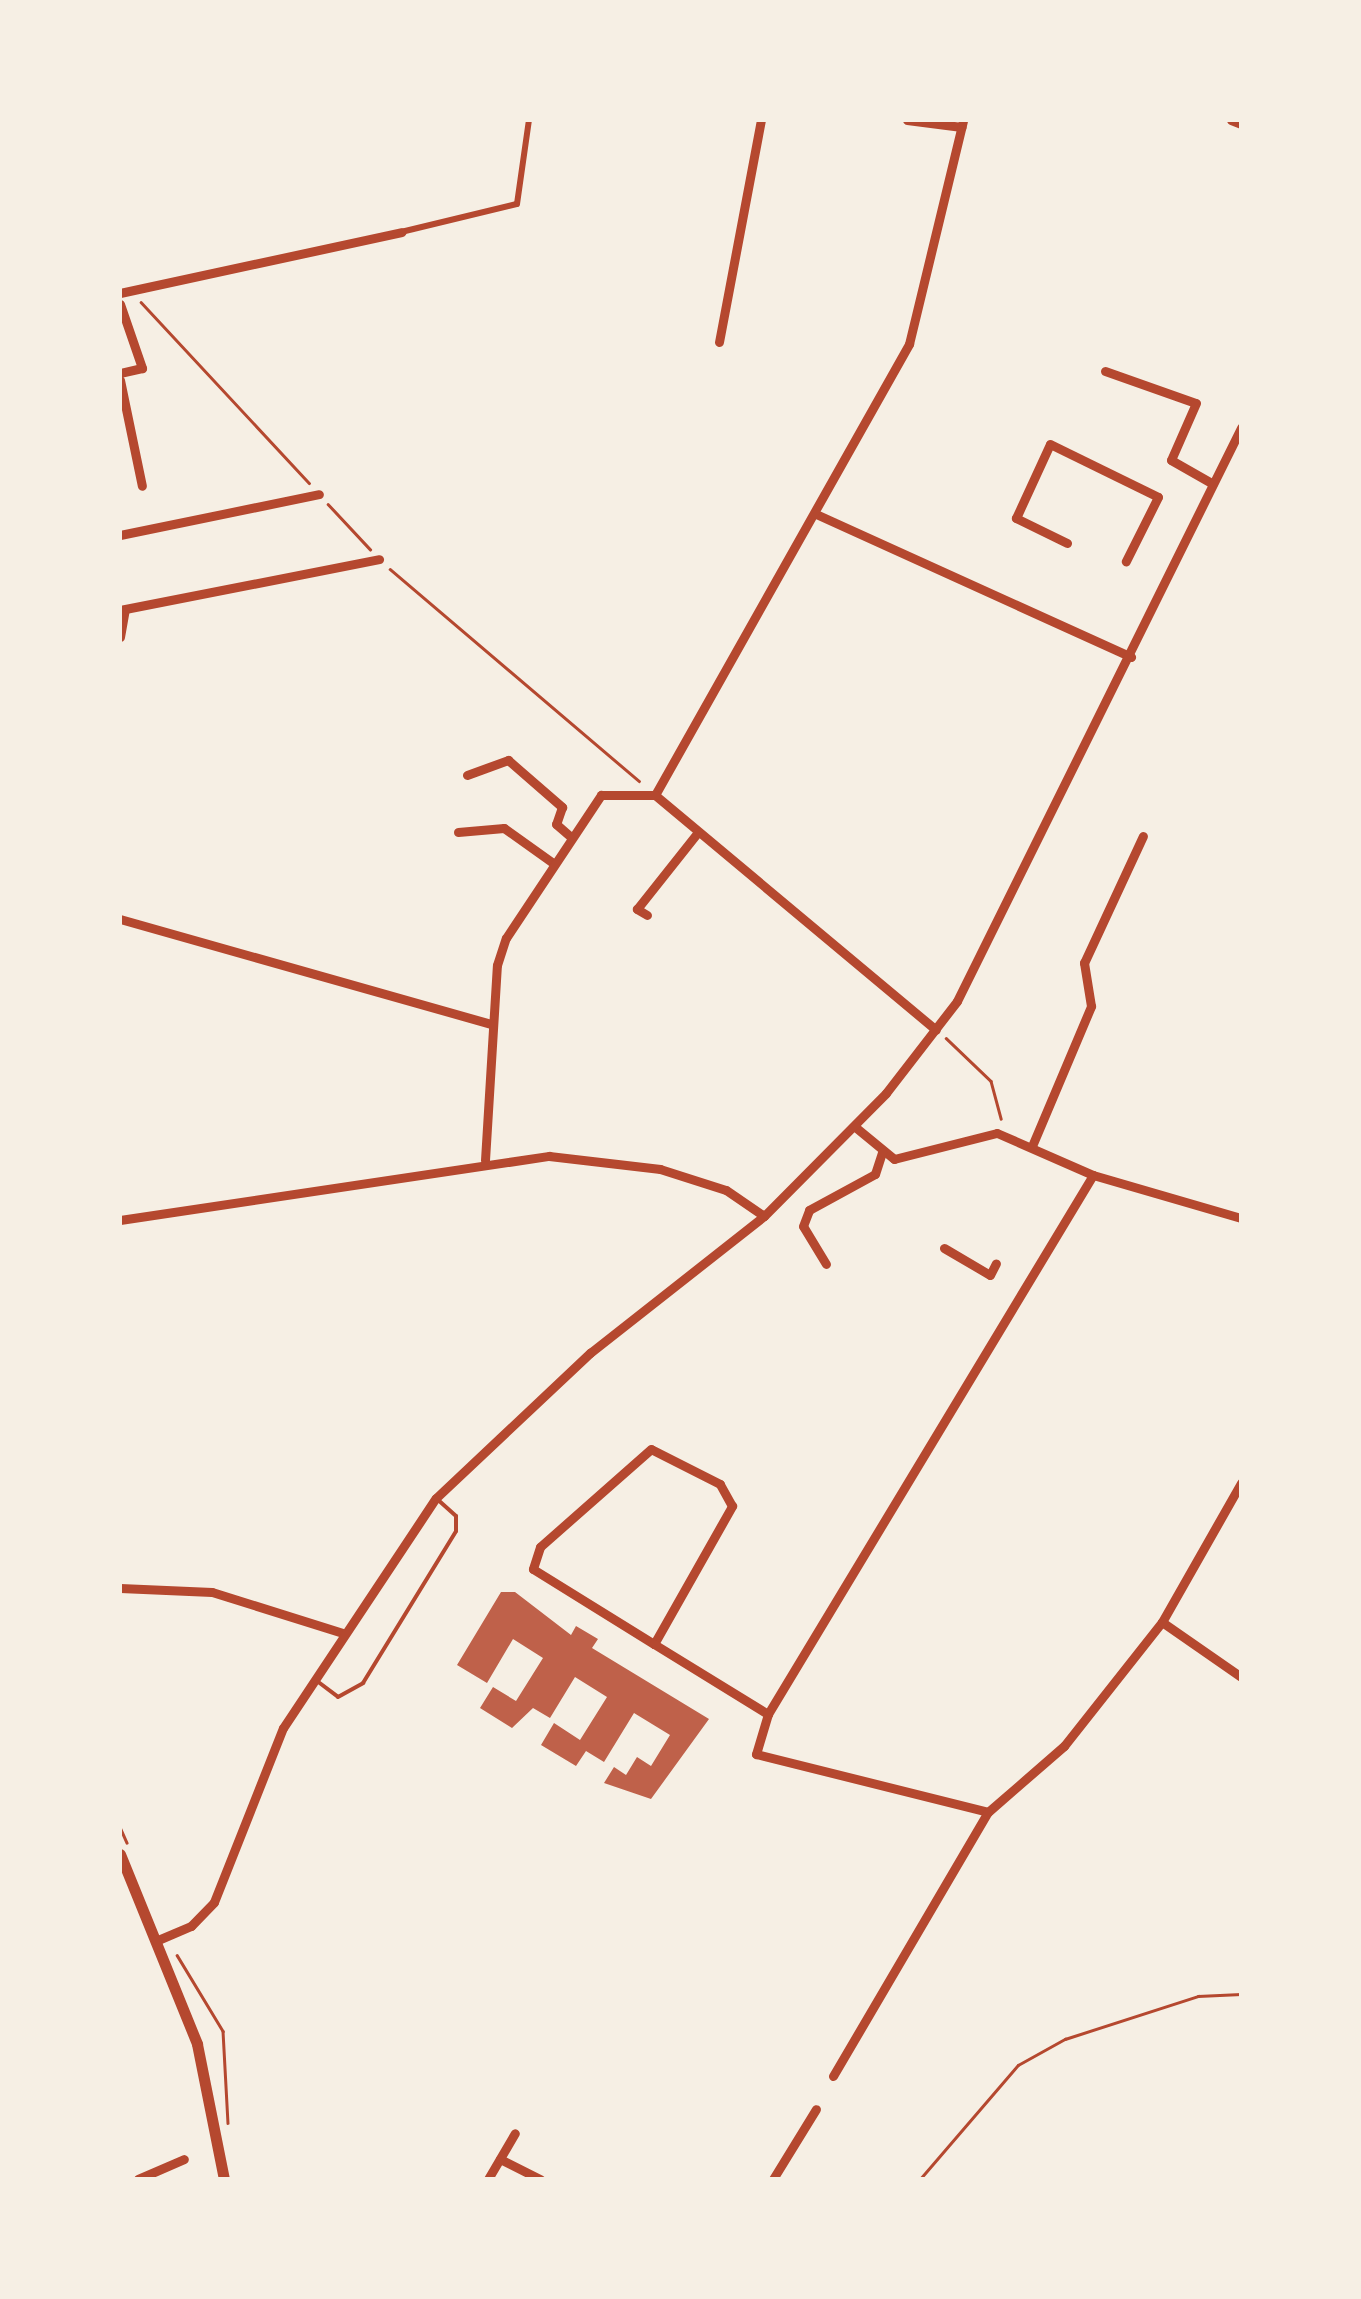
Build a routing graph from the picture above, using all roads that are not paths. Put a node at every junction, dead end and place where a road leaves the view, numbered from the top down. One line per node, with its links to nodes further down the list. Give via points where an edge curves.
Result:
1 (529, 120): 7 (street, via 517,204)
2 (761, 120): 10 (street)
3 (907, 120): 5 (street)
4 (1231, 120): 6 (street)
5 (962, 123): 17 (street, via 910,344)
6 (1241, 124)
7 (401, 232): 8 (street)
8 (120, 293)
9 (120, 304): 12 (street, via 142,368)
10 (719, 342)
11 (1105, 371): 14 (street, via 1196,403 1171,460)
12 (120, 376): 15 (street)
13 (1241, 428): 14 (street)
14 (1214, 484): 24 (street)
15 (142, 486)
16 (319, 494): 18 (street)
17 (816, 514): 24 (street); 26 (street)
18 (120, 535)
19 (1067, 543): 21 (street, via 1016,518 1050,444 1158,497)
20 (379, 559): 22 (street)
21 (1126, 561)
22 (122, 609): 23 (street)
23 (120, 637)
24 (1131, 657): 35 (street, via 990,944)
25 (467, 775): 29 (street, via 508,760 562,807 556,824)
26 (655, 795): 28 (street); 29 (street, via 601,796)
27 (458, 832): 31 (street, via 504,828)
28 (698, 832): 32 (street, via 637,910); 35 (street)
29 (571, 836): 31 (street)
30 (1143, 836): 37 (street, via 1084,963 1091,1006)
31 (553, 864): 34 (street, via 506,938)
32 (646, 915)
33 (120, 920): 34 (street)
34 (492, 1024): 39 (street)
35 (936, 1030): 36 (street)
36 (854, 1126): 38 (street); 41 (street)
37 (1032, 1146): 38 (street, via 1003,1135 954,1136 905,1160); 40 (street)
38 (882, 1152): 46 (street, via 875,1174 809,1210 803,1226)
39 (485, 1160): 41 (street, via 602,1156 726,1190); 43 (street)
40 (1093, 1175): 42 (street); 55 (street)
41 (764, 1216): 48 (street, via 590,1353)
42 (1241, 1218)
43 (120, 1220)
44 (944, 1248): 45 (street, via 990,1275)
45 (996, 1263)
46 (826, 1264)
47 (1241, 1483): 50 (street)
48 (436, 1498): 51 (street); 54 (lane, via 456,1516 456,1531 363,1682 338,1697)
49 (120, 1588): 51 (street, via 212,1592)
50 (1162, 1622): 53 (street); 56 (street, via 1064,1746)
51 (343, 1633): 54 (street)
52 (654, 1644): 52 (street, via 533,1569 540,1547 651,1449 720,1484 732,1506); 55 (street)
53 (1241, 1678)
54 (315, 1680): 58 (street, via 261,1772 214,1902 191,1926)
55 (768, 1714): 56 (street, via 753,1746 766,1761)
56 (988, 1812): 59 (street)
57 (120, 1854): 58 (street)
58 (158, 1940): 65 (street, via 197,2044)
59 (832, 2076)
60 (816, 2108): 68 (street)
61 (515, 2133): 62 (street)
62 (500, 2159): 66 (street); 67 (street)
63 (184, 2160): 64 (street)
64 (138, 2179)
65 (224, 2179)
66 (488, 2179)
67 (540, 2179)
68 (773, 2179)

